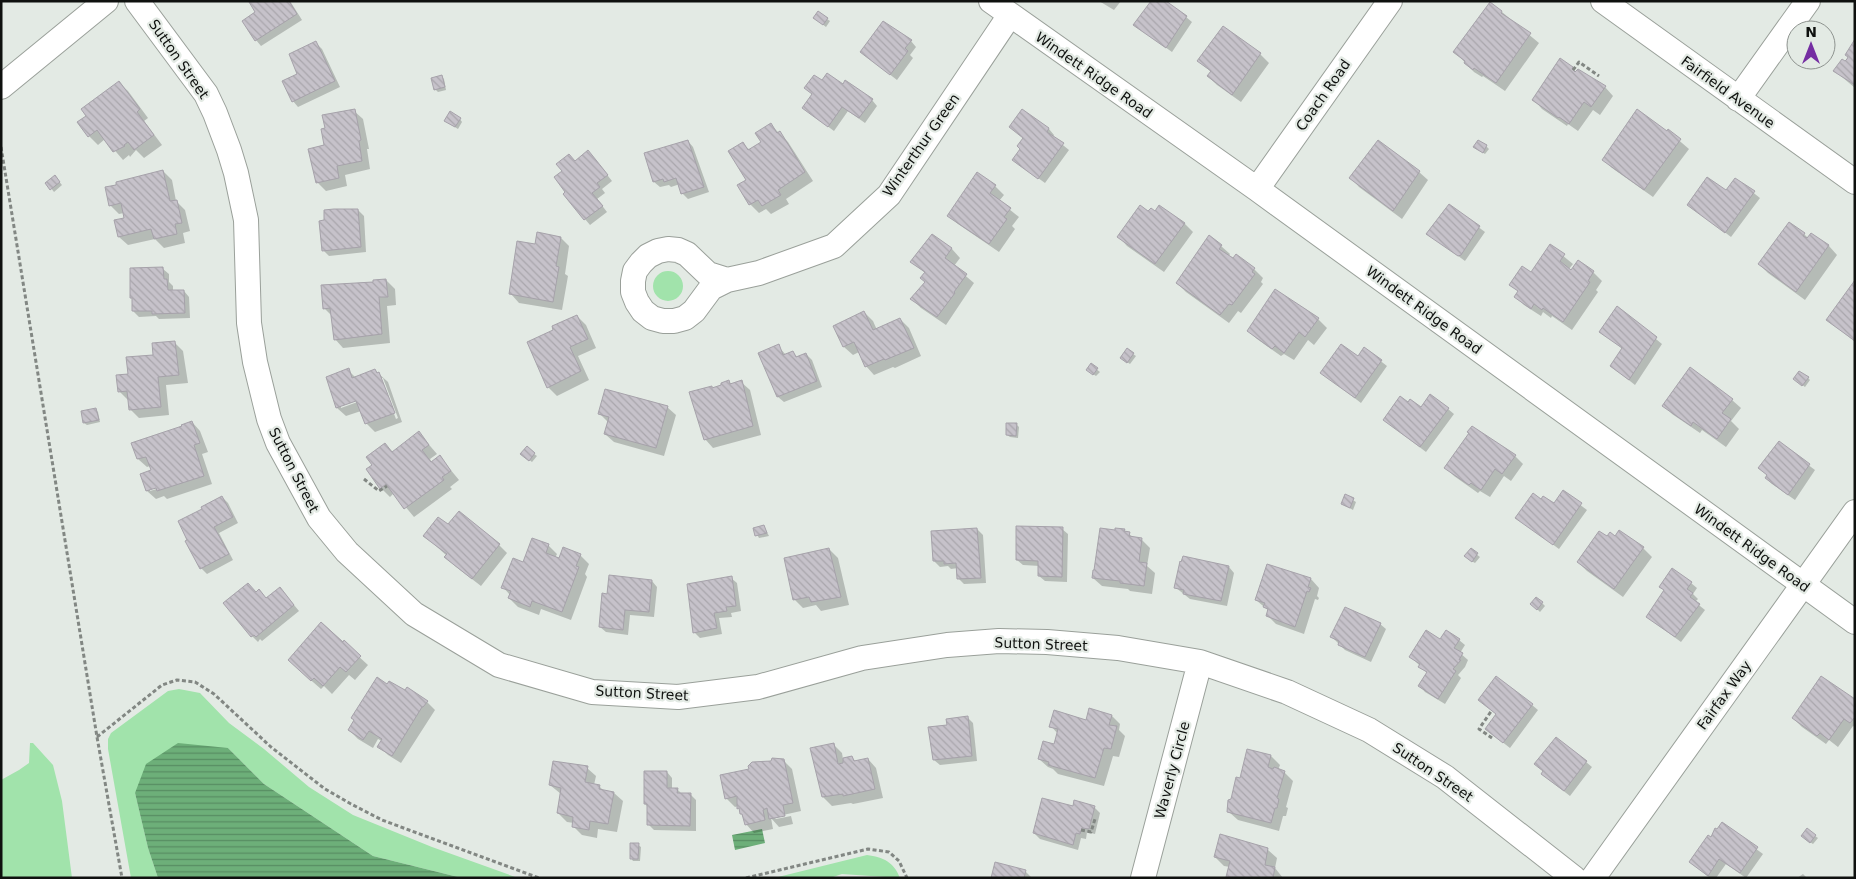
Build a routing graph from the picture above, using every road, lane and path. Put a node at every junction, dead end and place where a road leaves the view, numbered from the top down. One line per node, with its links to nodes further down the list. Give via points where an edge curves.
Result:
1 (106, 1): 10 (street)
2 (137, 1): 21 (street, Sutton Street, via 206,94 229,150 246,220 249,323 255,362 278,443 319,518 347,552 414,614 499,665 592,692 678,697 758,687 862,658 946,645 999,641 1118,648)
3 (991, 1): 7 (street, Windett Ridge Road)
4 (1390, 1): 14 (street, Coach Road)
5 (1603, 1): 11 (street, Fairfield Avenue)
6 (1808, 1): 11 (street)
7 (1010, 15): 14 (street, Windett Ridge Road); 15 (street, Winterthur Green, via 889,195 834,246 759,273)
8 (1573, 70): 9 (path, via 1579,62)
9 (1599, 76)
10 (1, 87)
11 (1738, 99): 13 (street, Fairfield Avenue)
12 (1, 147): 23 (path)
13 (1855, 182)
14 (1257, 188): 19 (street, Windett Ridge Road)
15 (727, 280)
16 (364, 479): 17 (path, via 379,491)
17 (387, 486)
18 (1855, 512): 19 (street, Fairfax Way)
19 (1802, 584): 20 (street, Windett Ridge Road); 33 (street, Fairfax Way)
20 (1855, 622)
21 (1200, 662): 31 (street, Waverly Circle); 32 (street, Sutton Street, via 1287,692 1369,730 1445,777)
22 (1492, 710): 24 (path, via 1479,728)
23 (97, 737): 27 (path); 28 (path, via 162,685 178,680 195,682 214,694 271,747 350,804 382,820)
24 (1492, 738)
25 (1095, 819): 26 (path, via 1091,832)
26 (1081, 830)
27 (122, 878)
28 (539, 878)
29 (746, 878): 30 (path, via 868,849 889,852 899,861)
30 (907, 878)
31 (1143, 878)
32 (1574, 878)
33 (1593, 878)

